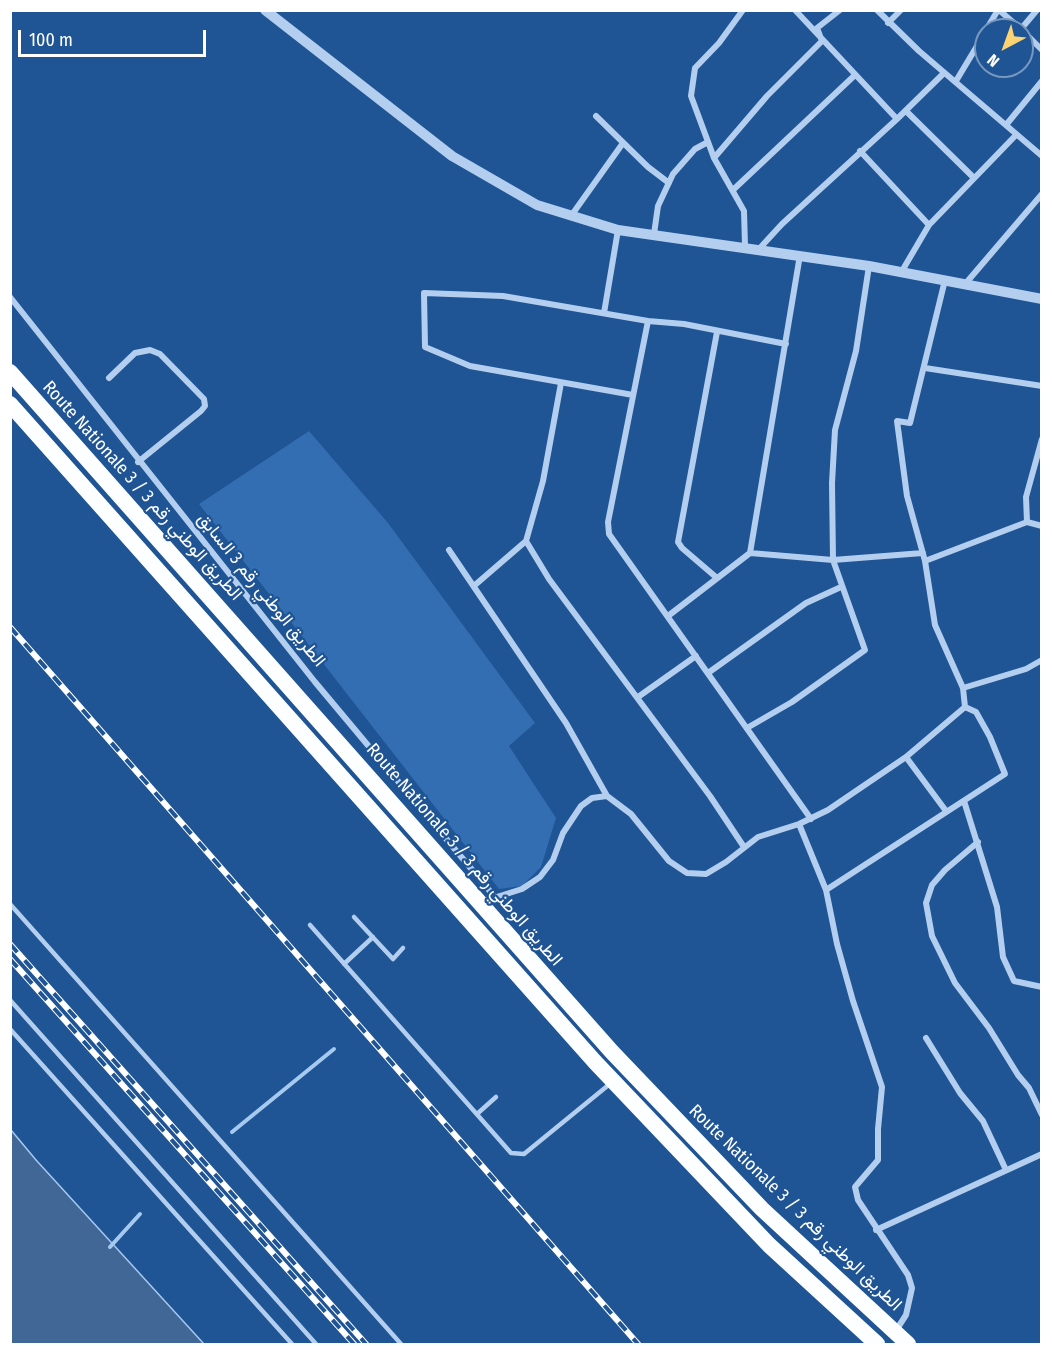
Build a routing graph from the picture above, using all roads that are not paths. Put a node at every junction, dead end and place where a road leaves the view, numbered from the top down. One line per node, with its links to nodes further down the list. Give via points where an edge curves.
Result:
1 (265, 10): 28 (street, via 452,156 537,205)
2 (743, 10): 19 (street, via 695,68 691,96)
3 (795, 10): 8 (street)
4 (840, 10): 8 (street, via 817,28)
5 (878, 10): 7 (street)
6 (901, 10): 7 (street)
7 (888, 23): 10 (street)
8 (822, 41): 11 (street); 23 (street, via 767,96)
9 (974, 50): 12 (street)
10 (944, 73): 12 (street); 14 (street)
11 (855, 75): 16 (street); 26 (street)
12 (956, 81): 17 (street)
13 (1041, 81): 17 (street)
14 (906, 111): 16 (street); 24 (street)
15 (596, 116): 20 (street)
16 (897, 119): 21 (street)
17 (1006, 125): 18 (street)
18 (1016, 135): 22 (street); 24 (street)
19 (708, 142): 23 (street); 25 (street, via 694,149)
20 (623, 143): 25 (street); 28 (street)
21 (860, 151): 29 (street); 33 (street)
22 (1041, 156)
23 (714, 158): 26 (street)
24 (974, 178): 29 (street)
25 (669, 183): 31 (street, via 658,206)
26 (734, 189): 32 (street, via 744,211)
27 (1041, 194): 38 (street)
28 (571, 216): 30 (street)
29 (929, 225): 36 (street)
30 (618, 230): 31 (street); 41 (street)
31 (654, 234): 32 (street)
32 (745, 246): 33 (street)
33 (759, 249): 34 (street)
34 (800, 255): 35 (street); 44 (street)
35 (868, 266): 36 (street); 60 (street, via 856,351 836,430)
36 (902, 272): 37 (street)
37 (945, 280): 38 (street); 45 (street)
38 (966, 283): 40 (street)
39 (10, 297): 53 (street, الطريق الوطني رقم 3 السابق)
40 (1041, 298)
41 (604, 314): 42 (street); 48 (street, via 503,296 424,293 425,347 470,366)
42 (648, 321): 43 (street); 50 (street)
43 (717, 332): 44 (street); 62 (street, via 678,542)
44 (786, 344): 58 (street)
45 (925, 368): 49 (street); 59 (street, via 910,423 897,421 907,496)
46 (10, 372): 80 (highway, Route Nationale 3 / الطريق الوطني رقم 3)
47 (109, 378): 53 (street, via 135,352 150,350 160,354 204,399 201,411)
48 (561, 383): 50 (street); 56 (street, via 543,481)
49 (1041, 386)
50 (633, 395): 65 (street, via 608,522 609,534)
51 (10, 404): 82 (highway)
52 (1041, 439): 54 (street, via 1026,497)
53 (138, 462): 84 (street, الطريق الوطني رقم 3 السابق)
54 (1027, 522): 55 (street); 61 (street)
55 (1041, 526)
56 (526, 541): 63 (street); 70 (street, via 549,579)
57 (449, 550): 63 (street)
58 (750, 553): 60 (street); 62 (street)
59 (923, 554): 60 (street); 61 (street)
60 (832, 560): 64 (street)
61 (925, 561): 69 (street, via 934,625)
62 (717, 578): 65 (street)
63 (474, 585): 74 (street, via 566,723)
64 (841, 587): 68 (street, via 806,603); 72 (street, via 864,650 792,702)
65 (668, 616): 66 (street)
66 (696, 656): 68 (street); 70 (street)
67 (1041, 660): 69 (street, via 1026,669)
68 (708, 673): 72 (street)
69 (963, 688): 71 (street)
70 (638, 697): 81 (street)
71 (965, 707): 73 (street); 75 (street, via 976,712 1005,774)
72 (747, 728): 77 (street)
73 (906, 758): 76 (street); 77 (street)
74 (607, 796): 81 (street, via 631,814 669,861 687,873 705,874); 84 (street, via 592,798 581,806 540,877 522,889)
75 (964, 801): 76 (street); 79 (street)
76 (946, 811): 83 (street)
77 (811, 819): 78 (street)
78 (799, 824): 81 (street, via 758,837); 83 (street)
79 (978, 842): 91 (street, via 997,907 1003,957 1014,981); 98 (street, via 932,885 926,903 932,936 955,983 990,1028)
80 (430, 846): 82 (highway); 84 (highway, Route Nationale 3 / الطريق الوطني رقم 3)
81 (744, 847)
82 (413, 859): 95 (highway)
83 (826, 890): 101 (street, via 849,990 882,1087 878,1160 855,1187 858,1200)
84 (487, 899): 102 (highway, Route Nationale 3 / الطريق الوطني رقم 3, via 612,1052 715,1161)
85 (10, 904): 105 (lane)
86 (354, 917): 88 (lane)
87 (310, 925): 90 (lane)
88 (373, 937): 89 (lane, via 393,959); 90 (lane)
89 (403, 948)
90 (344, 964): 97 (lane)
91 (1041, 987)
92 (10, 999): 104 (lane)
93 (10, 1029): 103 (lane)
94 (926, 1038): 100 (street, via 960,1093 983,1121)
95 (613, 1081): 97 (lane, via 524,1154 511,1153); 106 (highway, via 769,1245)
96 (496, 1097): 97 (lane)
97 (477, 1114)
98 (1041, 1114)
99 (1041, 1154): 100 (street)
100 (1006, 1170): 101 (street)
101 (876, 1230): 102 (street, via 908,1275 912,1288 906,1315)
102 (895, 1333): 107 (highway, Route Nationale 3 / الطريق الوطني رقم 3)
103 (292, 1344)
104 (316, 1344)
105 (401, 1344)
106 (876, 1344)
107 (908, 1344)

